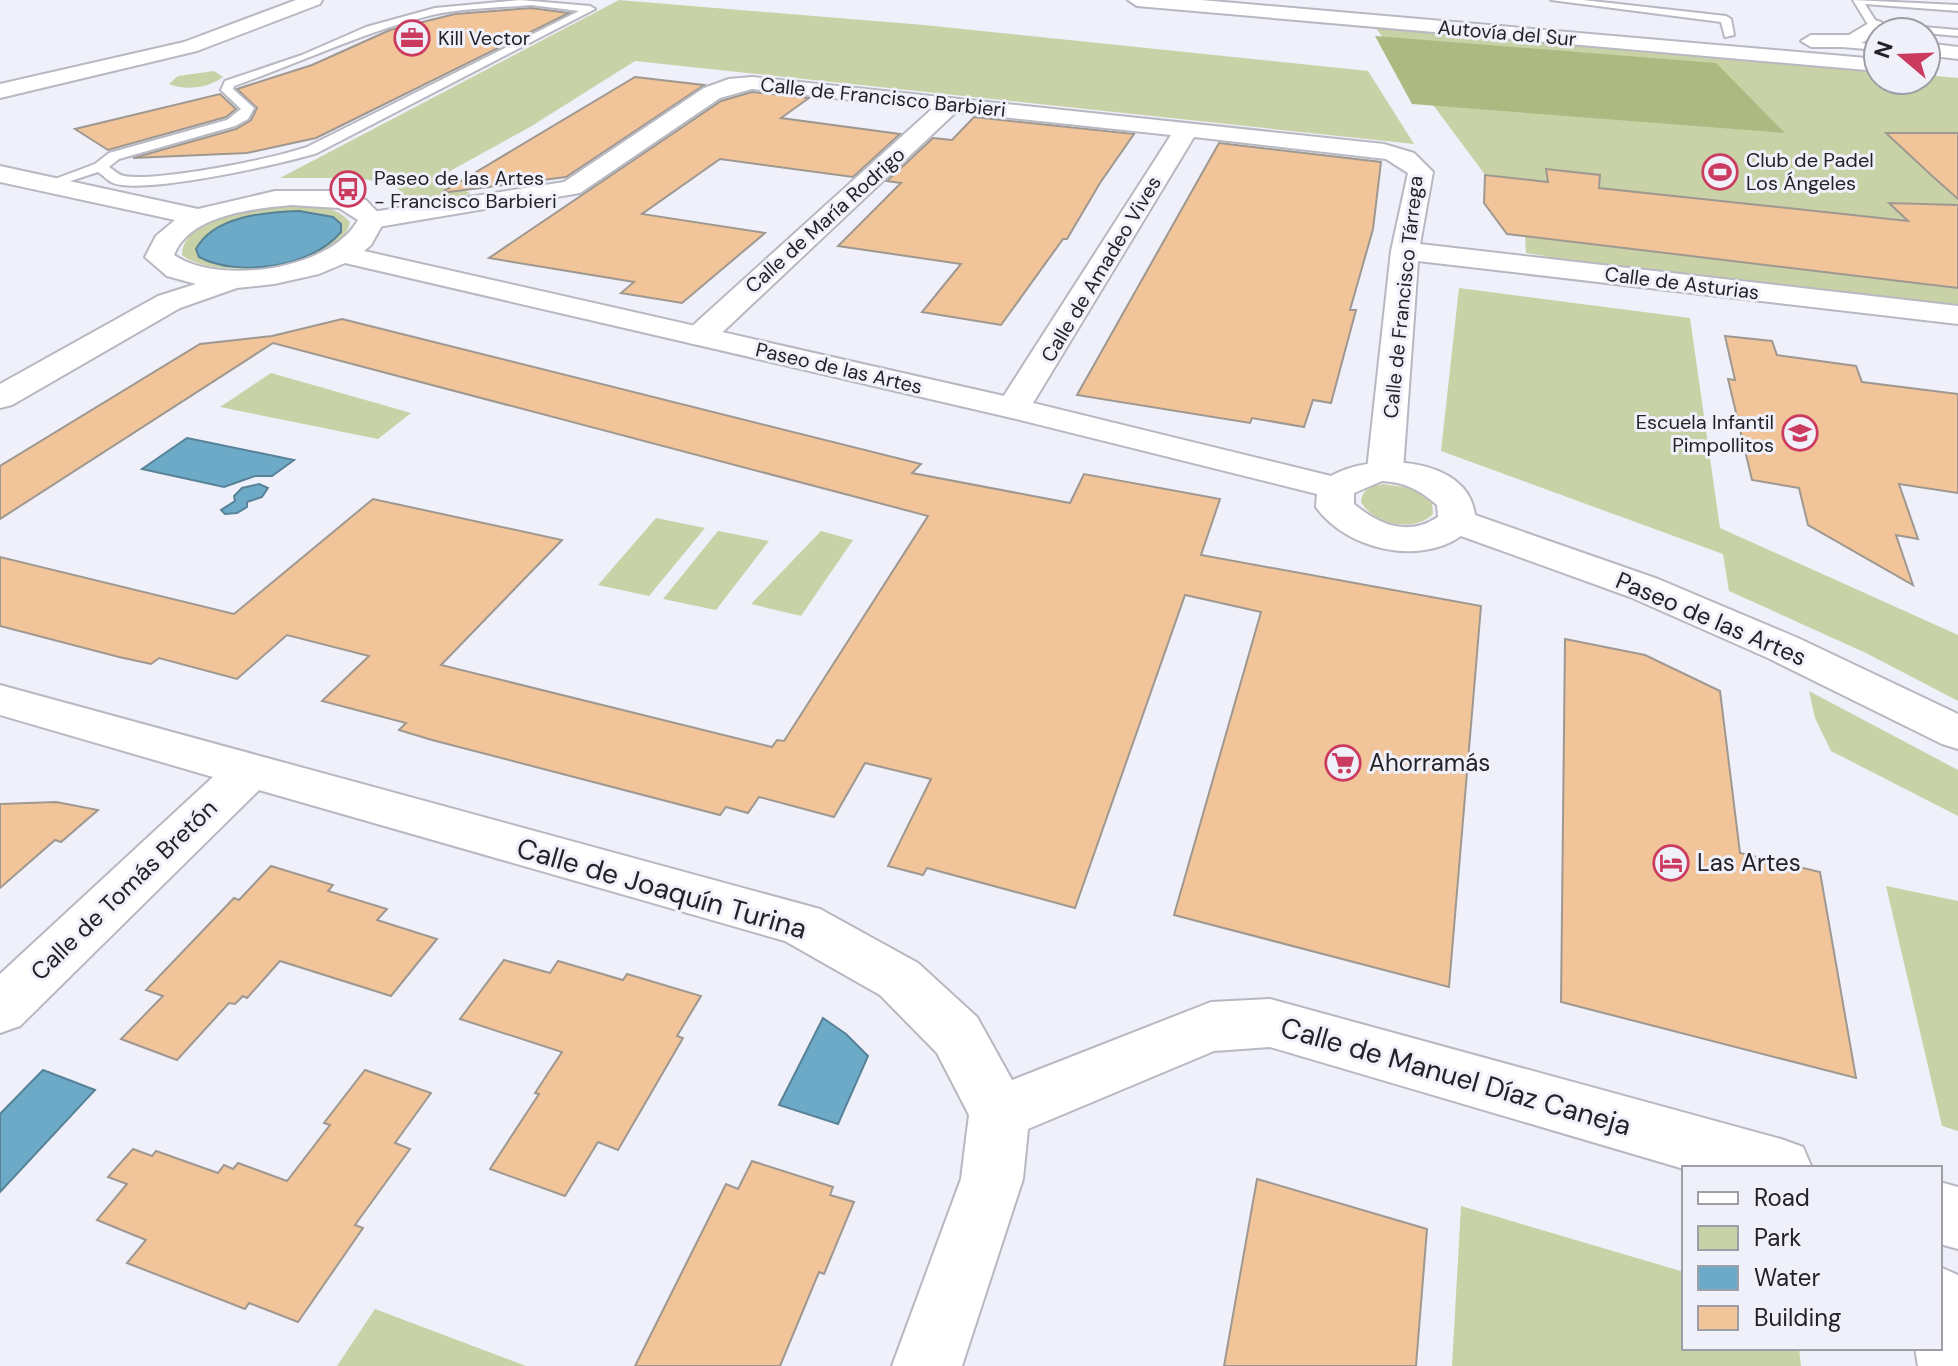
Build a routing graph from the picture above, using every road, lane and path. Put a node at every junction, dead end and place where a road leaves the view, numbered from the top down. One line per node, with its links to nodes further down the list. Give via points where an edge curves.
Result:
1 (288, 0): 15 (main road, via 173,44)
2 (313, 0): 16 (main road, via 190,47)
3 (1137, 0): 13 (main road, Autovía del Sur)
4 (1252, 0): 9 (main road, Autovía del Sur)
5 (1556, 0): 8 (lane)
6 (1858, 0): 7 (lane)
7 (1958, 8)
8 (1726, 21): 9 (main road); 10 (main road, via 1830,43)
9 (1593, 29): 11 (main road, Autovía del Sur)
10 (1862, 39)
11 (1862, 52)
12 (1942, 60): 14 (main road)
13 (1862, 64)
14 (1958, 72)
15 (0, 83)
16 (0, 91)
17 (951, 104): 18 (main road, Calle de Francisco Barbieri); 23 (main road, Calle de Francisco Barbieri, via 739,84 712,93 571,188); 29 (main road, Calle de María Rodrigo)
18 (1187, 129): 24 (main road, Calle de Francisco Tárrega, via 1405,158 1421,172); 32 (main road, Calle de Amadeo Vives)
19 (100, 167): 19 (lane, via 114,156 244,116 248,108 227,90 229,84 407,16 497,3 550,2 590,9 288,158 152,181 118,180); 21 (lane)
20 (0, 174): 21 (main road)
21 (46, 185): 22 (main road)
22 (200, 217): 23 (main road, via 263,200 320,198 358,206); 26 (main road, via 161,246 159,257)
23 (372, 220): 25 (main road, via 361,242)
24 (1405, 251): 28 (main road, Calle de Asturias); 33 (main road, Calle de Francisco Tárrega)
25 (342, 254): 27 (main road, via 291,272); 29 (main road, Paseo de las Artes)
26 (167, 267): 27 (main road, via 188,276); 30 (main road, via 134,296)
27 (239, 279): 31 (main road, via 169,302)
28 (1958, 315)
29 (700, 336): 32 (main road, Paseo de las Artes)
30 (0, 369)
31 (0, 398)
32 (1013, 408): 34 (main road, Paseo de las Artes)
33 (1385, 470): 34 (main road, via 1355,474); 35 (main road, via 1416,475 1439,486 1455,501)
34 (1336, 488): 35 (main road, via 1335,507 1356,526 1381,536 1417,540 1443,533)
35 (1457, 521): 37 (main road, Paseo de las Artes, via 1644,588)
36 (0, 700): 38 (main road, Calle de Joaquín Turina)
37 (1958, 733)
38 (249, 771): 39 (main road, Calle de Tomás Bretón); 40 (main road, Calle de Joaquín Turina, via 801,924 899,979 957,1035)
39 (0, 1009)
40 (999, 1113): 41 (main road, Calle de Manuel Díaz Caneja, via 1211,1027 1270,1023); 43 (main road, via 992,1179)
41 (1774, 1166)
42 (1942, 1311): 44 (main road)
43 (927, 1366)
44 (1953, 1366)

